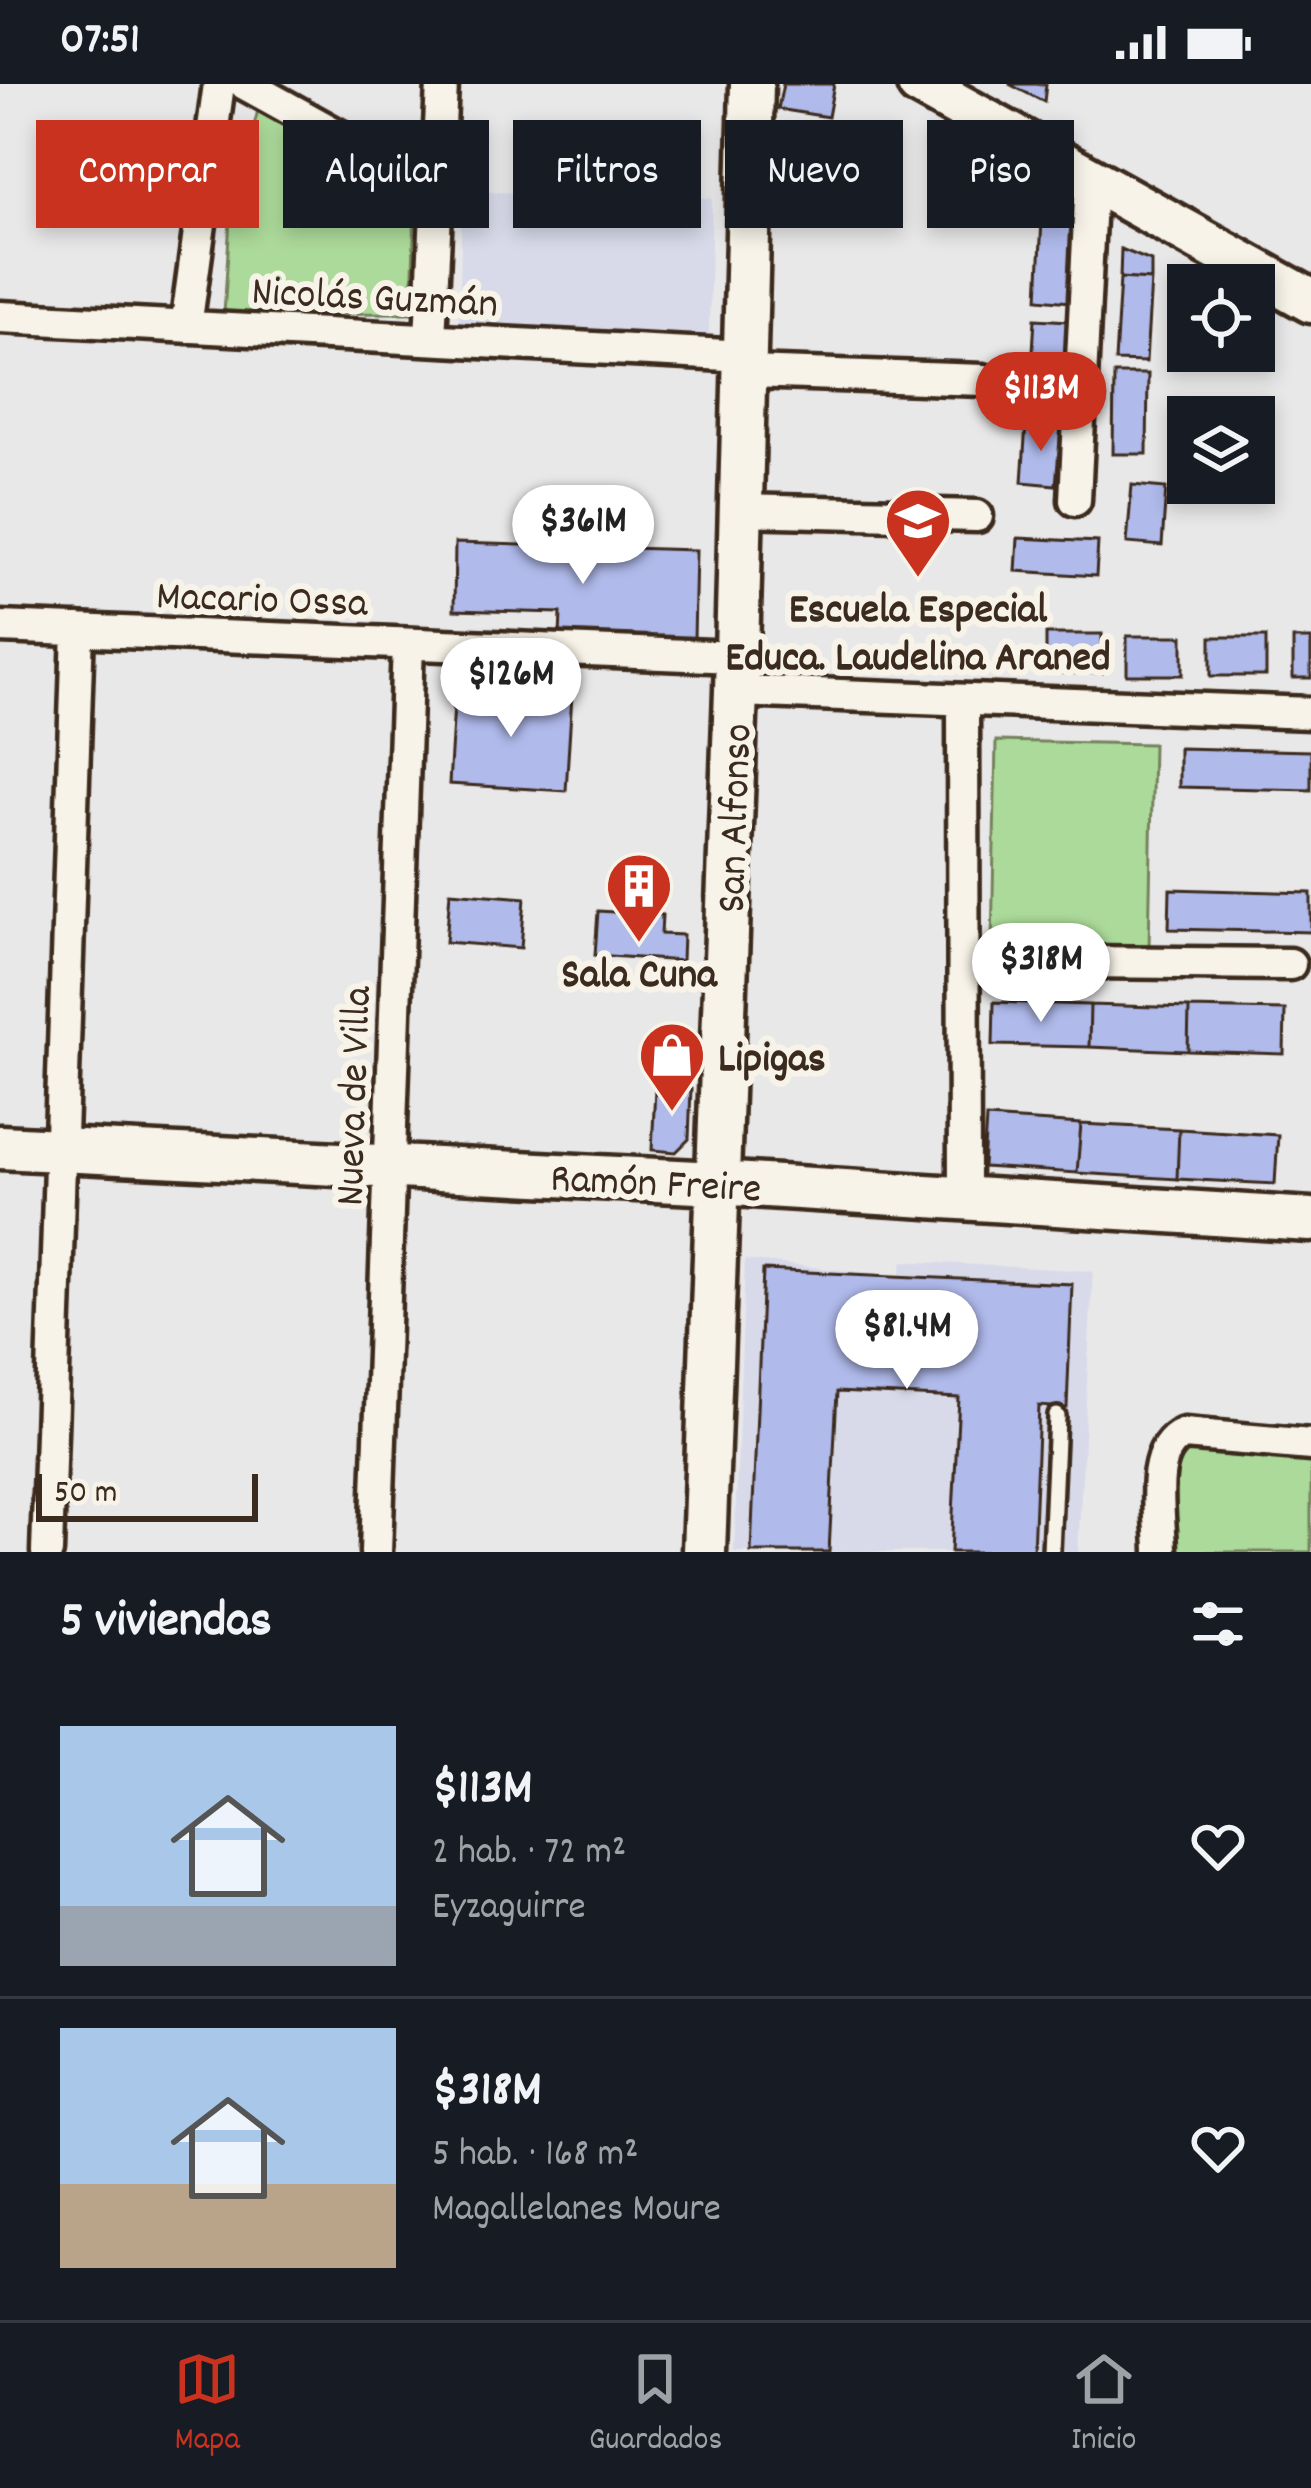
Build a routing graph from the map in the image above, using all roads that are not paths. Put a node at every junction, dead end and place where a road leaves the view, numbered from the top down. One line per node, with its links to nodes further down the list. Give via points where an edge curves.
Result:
1 (219, 84): 12 (street)
2 (245, 84): 6 (street)
3 (442, 84): 7 (street)
4 (752, 84): 14 (street, San Alfonso)
5 (930, 87): 8 (street)
6 (310, 120)
7 (440, 120)
8 (1091, 179): 10 (street); 16 (street)
9 (435, 228): 13 (street)
10 (1311, 301)
11 (0, 317): 12 (street, Nicolás Guzmán)
12 (186, 326): 13 (street, Nicolás Guzmán)
13 (430, 339): 14 (street, Nicolás Guzmán)
14 (746, 364): 15 (street, Nicolás Guzmán); 17 (street, San Alfonso)
15 (983, 380)
16 (1075, 500)
17 (741, 510): 18 (street); 22 (street, San Alfonso)
18 (977, 516)
19 (0, 627): 20 (street, Macario Ossa)
20 (78, 630): 21 (street, Macario Ossa); 28 (street)
21 (408, 644): 22 (street, Macario Ossa); 29 (street, Nueva de Villa)
22 (736, 674): 23 (street, Macario Ossa); 30 (street, San Alfonso)
23 (963, 700): 24 (street, Macario Ossa); 25 (street)
24 (1311, 712)
25 (964, 961): 26 (street); 31 (street)
26 (1290, 964)
27 (0, 1147): 28 (street, Ramón Freire)
28 (59, 1150): 29 (street, Ramón Freire); 35 (street)
29 (389, 1167): 30 (street, Ramón Freire); 36 (street, Nueva de Villa)
30 (717, 1183): 31 (street, Ramón Freire); 37 (street, San Alfonso)
31 (964, 1198): 32 (street, Ramón Freire)
32 (1311, 1220)
33 (1057, 1416): 38 (lane)
34 (1311, 1445): 39 (street, via 1184,1434 1170,1440 1161,1466)
35 (47, 1552)
36 (376, 1552)
37 (704, 1552)
38 (1051, 1552)
39 (1161, 1552)

